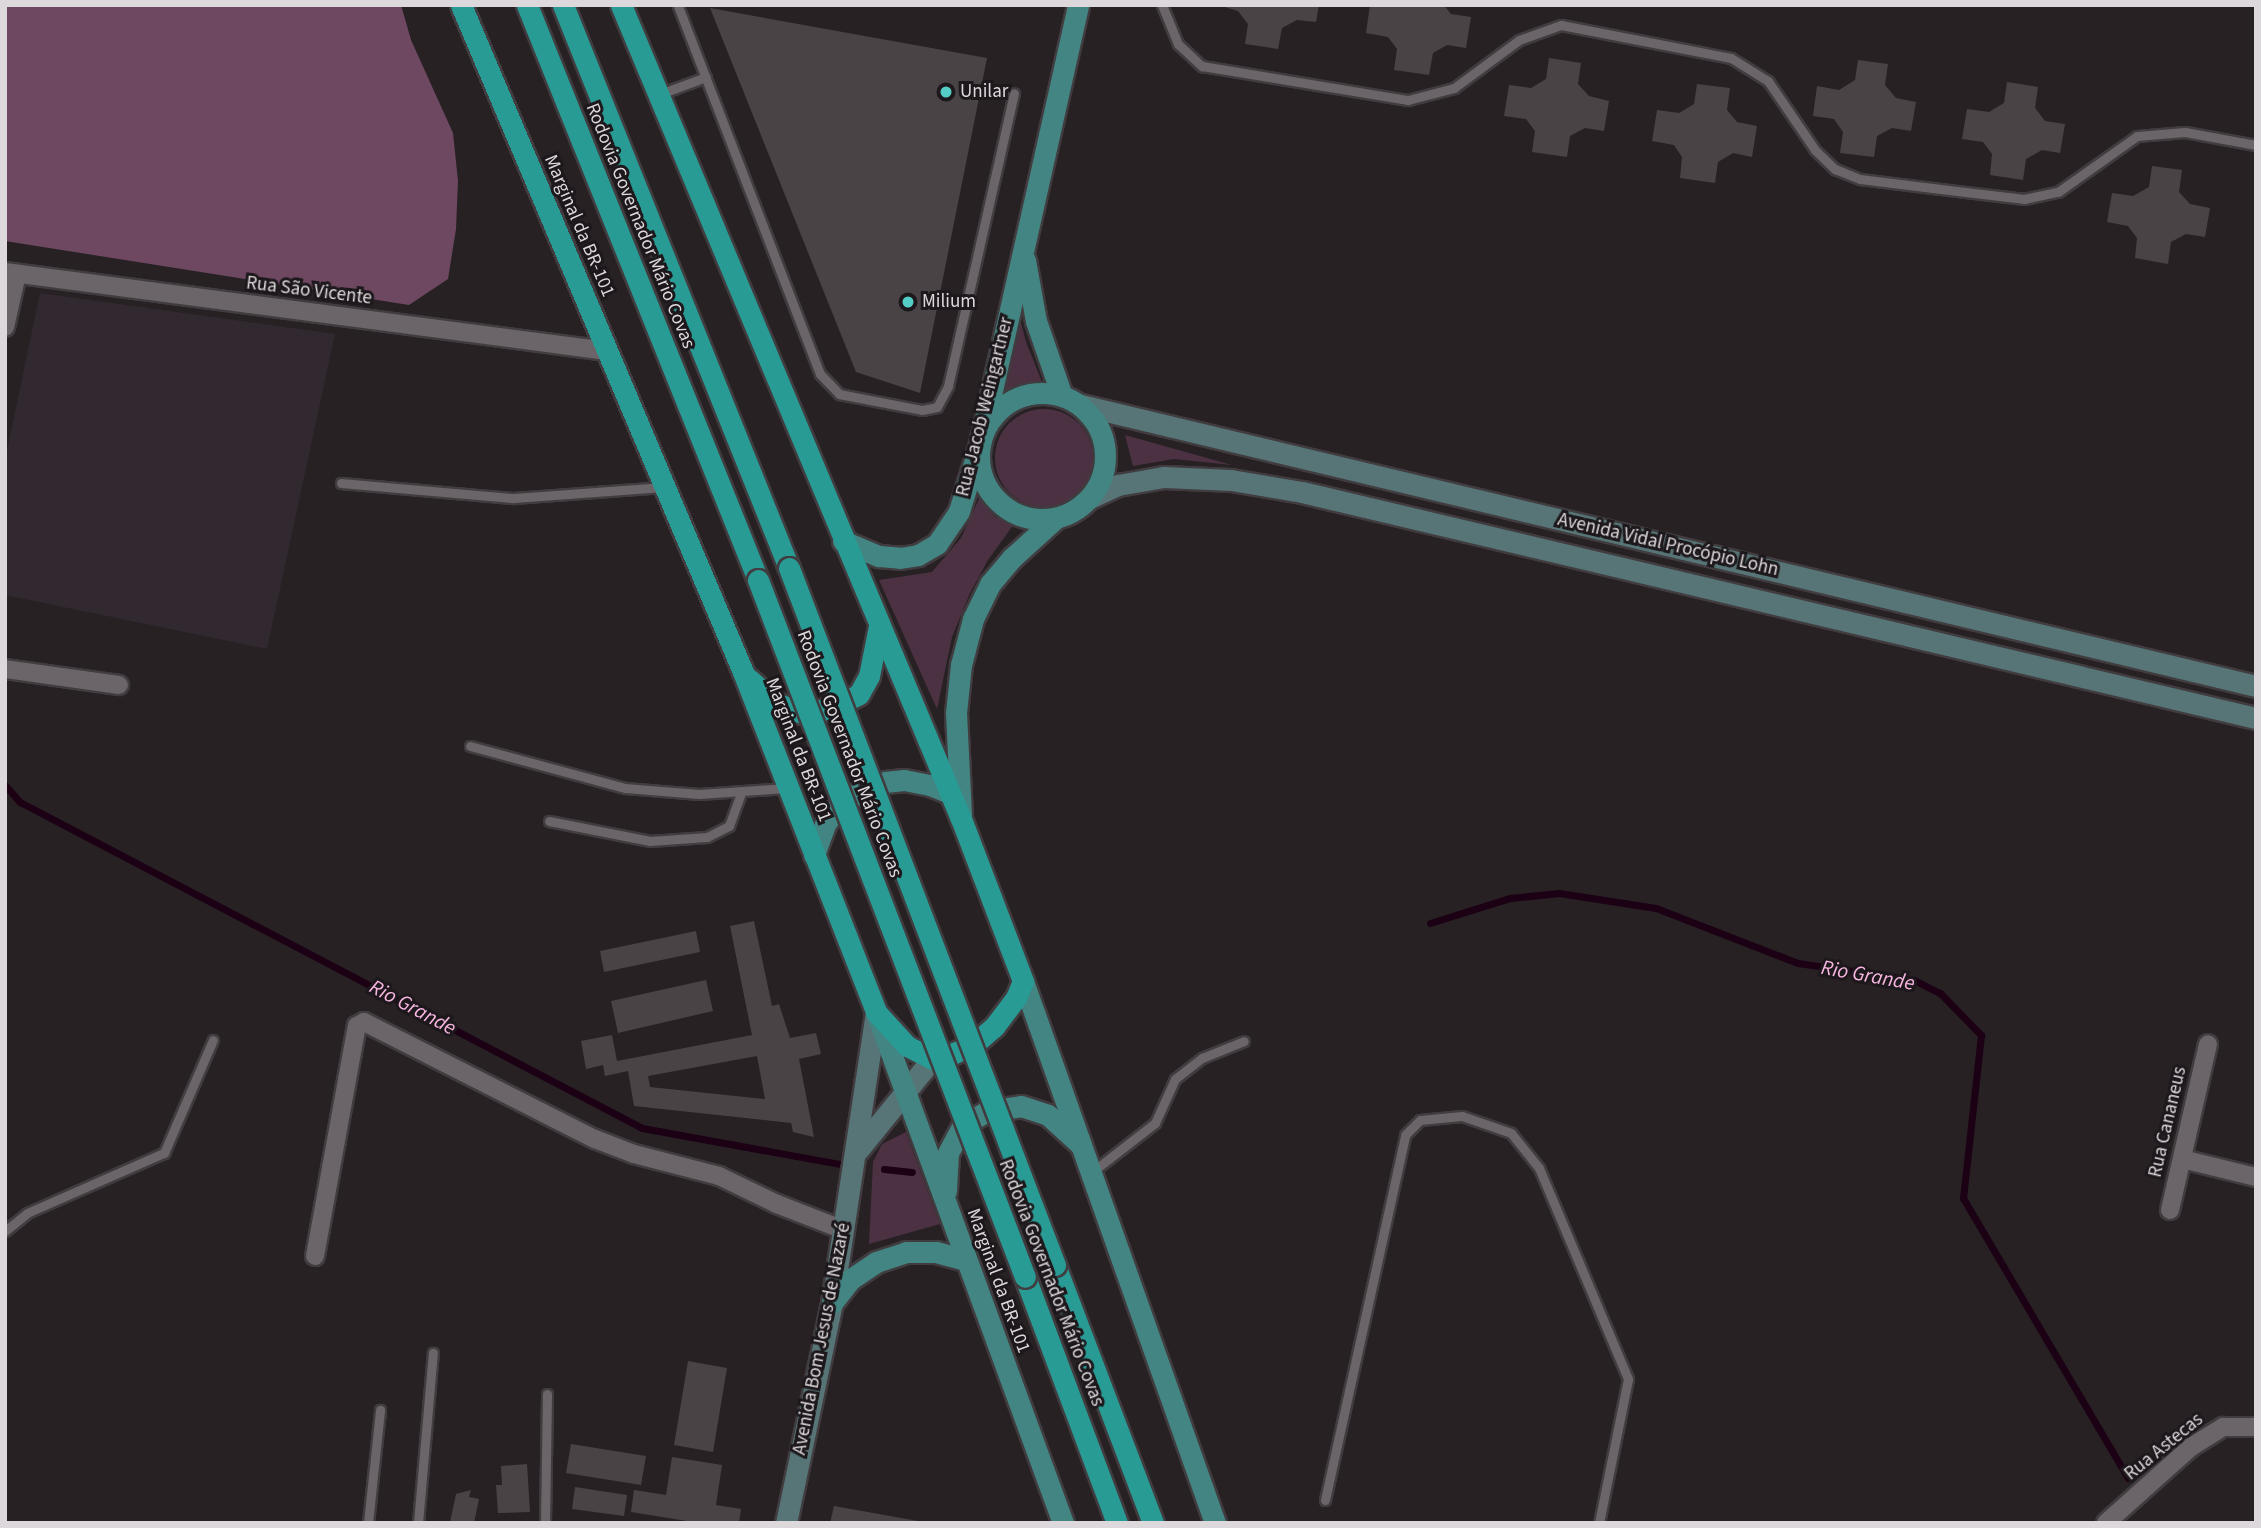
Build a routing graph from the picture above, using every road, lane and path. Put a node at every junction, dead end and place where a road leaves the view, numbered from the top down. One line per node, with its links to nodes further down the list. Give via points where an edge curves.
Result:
1 (461, 5): 15 (highway, Marginal da BR-101)
2 (563, 5): 67 (highway, Rodovia Governador Mário Covas, bridge, via 789,568)
3 (621, 5): 10 (highway)
4 (1078, 5): 12 (main road, Rua Jacob Weingartner)
5 (1162, 5): 11 (lane, via 1178,44 1202,66 1408,100 1454,88 1519,40 1560,25 1731,58 1768,81 1815,150 1835,169 1860,179 2024,199 2058,192 2137,136 2185,132)
6 (678, 6): 8 (lane)
7 (528, 9): 66 (highway, Rodovia Governador Mário Covas, bridge, via 758,580)
8 (706, 77): 9 (lane, via 820,374 839,394 922,410 937,407 948,386); 10 (lane)
9 (1014, 93)
10 (658, 94): 23 (highway)
11 (2256, 145)
12 (1023, 248): 16 (main road, Rua Jacob Weingartner, via 1036,321); 18 (main road, Rua Jacob Weingartner)
13 (11, 273): 14 (street); 15 (street, Rua São Vicente)
14 (5, 327)
15 (607, 351): 20 (highway, Marginal da BR-101)
16 (1062, 396): 17 (main road); 18 (main road, via 1041,393 1002,407)
17 (1081, 405): 21 (main road, via 1104,439 1104,469); 28 (street, Avenida Vidal Procópio Lohn)
18 (980, 443): 22 (main road, via 979,465 985,485 998,502 1035,520); 23 (main road, Rua Jacob Weingartner, via 959,511 937,544 918,555 900,558 879,556)
19 (341, 483): 20 (lane, via 514,498)
20 (665, 487): 26 (highway, Marginal da BR-101)
21 (1092, 497): 22 (main road); 29 (street, Avenida Vidal Procópio Lohn, via 1118,485 1164,477 1231,480 1303,492)
22 (1056, 518): 34 (main road, via 990,584 973,619 961,665 956,713)
23 (843, 541): 24 (highway)
24 (879, 626): 26 (highway, via 869,676 859,694 832,708 802,713 776,703); 33 (highway)
25 (5, 669): 27 (street)
26 (743, 672): 31 (highway, Marginal da BR-101)
27 (119, 685)
28 (2251, 685): 29 (street)
29 (2247, 716)
30 (470, 746): 32 (lane, via 625,788 699,794)
31 (788, 788): 32 (lane); 36 (highway, Marginal da BR-101)
32 (742, 791): 35 (lane, via 729,826 707,837 650,841)
33 (950, 793): 34 (highway); 36 (main road, via 904,780 856,794 825,824)
34 (961, 819): 37 (highway)
35 (549, 821)
36 (814, 855): 38 (highway, Marginal da BR-101)
37 (1023, 981): 42 (highway, via 994,1027 973,1045); 44 (main road)
38 (876, 1012): 42 (highway, via 907,1046); 43 (main road, Marginal da BR-101); 45 (street, Avenida Bom Jesus de Nazaré)
39 (213, 1040): 52 (lane, via 163,1153 27,1213)
40 (1244, 1041): 47 (lane, via 1202,1058 1175,1079 1155,1123)
41 (2208, 1044): 46 (street, Rua Cananeus)
42 (932, 1059): 43 (street, Avenida Bom Jesus de Nazaré)
43 (905, 1094): 45 (street, Avenida Bom Jesus de Nazaré); 49 (main road, Marginal da BR-101)
44 (1083, 1146): 47 (main road); 49 (main road, via 1048,1115 1021,1106 987,1111 963,1125 948,1153)
45 (854, 1155): 51 (street, Avenida Bom Jesus de Nazaré)
46 (2182, 1159): 48 (street); 50 (street, Rua Cananeus)
47 (1092, 1172): 68 (main road)
48 (2256, 1177)
49 (948, 1210): 54 (main road, Marginal da BR-101)
50 (2170, 1210)
51 (844, 1230): 53 (street, via 719,1177 595,1139 364,1023 357,1026); 55 (street, Avenida Bom Jesus de Nazaré)
52 (5, 1231)
53 (315, 1256)
54 (966, 1260): 55 (main road, via 936,1252 906,1252 859,1273); 65 (main road, Marginal da BR-101)
55 (832, 1303): 64 (street, Avenida Bom Jesus de Nazaré)
56 (433, 1353): 62 (lane)
57 (547, 1394): 63 (lane)
58 (380, 1410): 61 (lane)
59 (2256, 1427): 70 (street, Rua Astecas, via 2223,1427 2191,1447)
60 (1325, 1500): 69 (lane, via 1405,1135 1420,1120 1462,1116 1511,1133 1539,1168 1628,1379)
61 (368, 1523)
62 (418, 1523)
63 (545, 1523)
64 (786, 1523)
65 (1063, 1523)
66 (1117, 1523)
67 (1153, 1523)
68 (1215, 1523)
69 (1599, 1523)
70 (2106, 1523)

